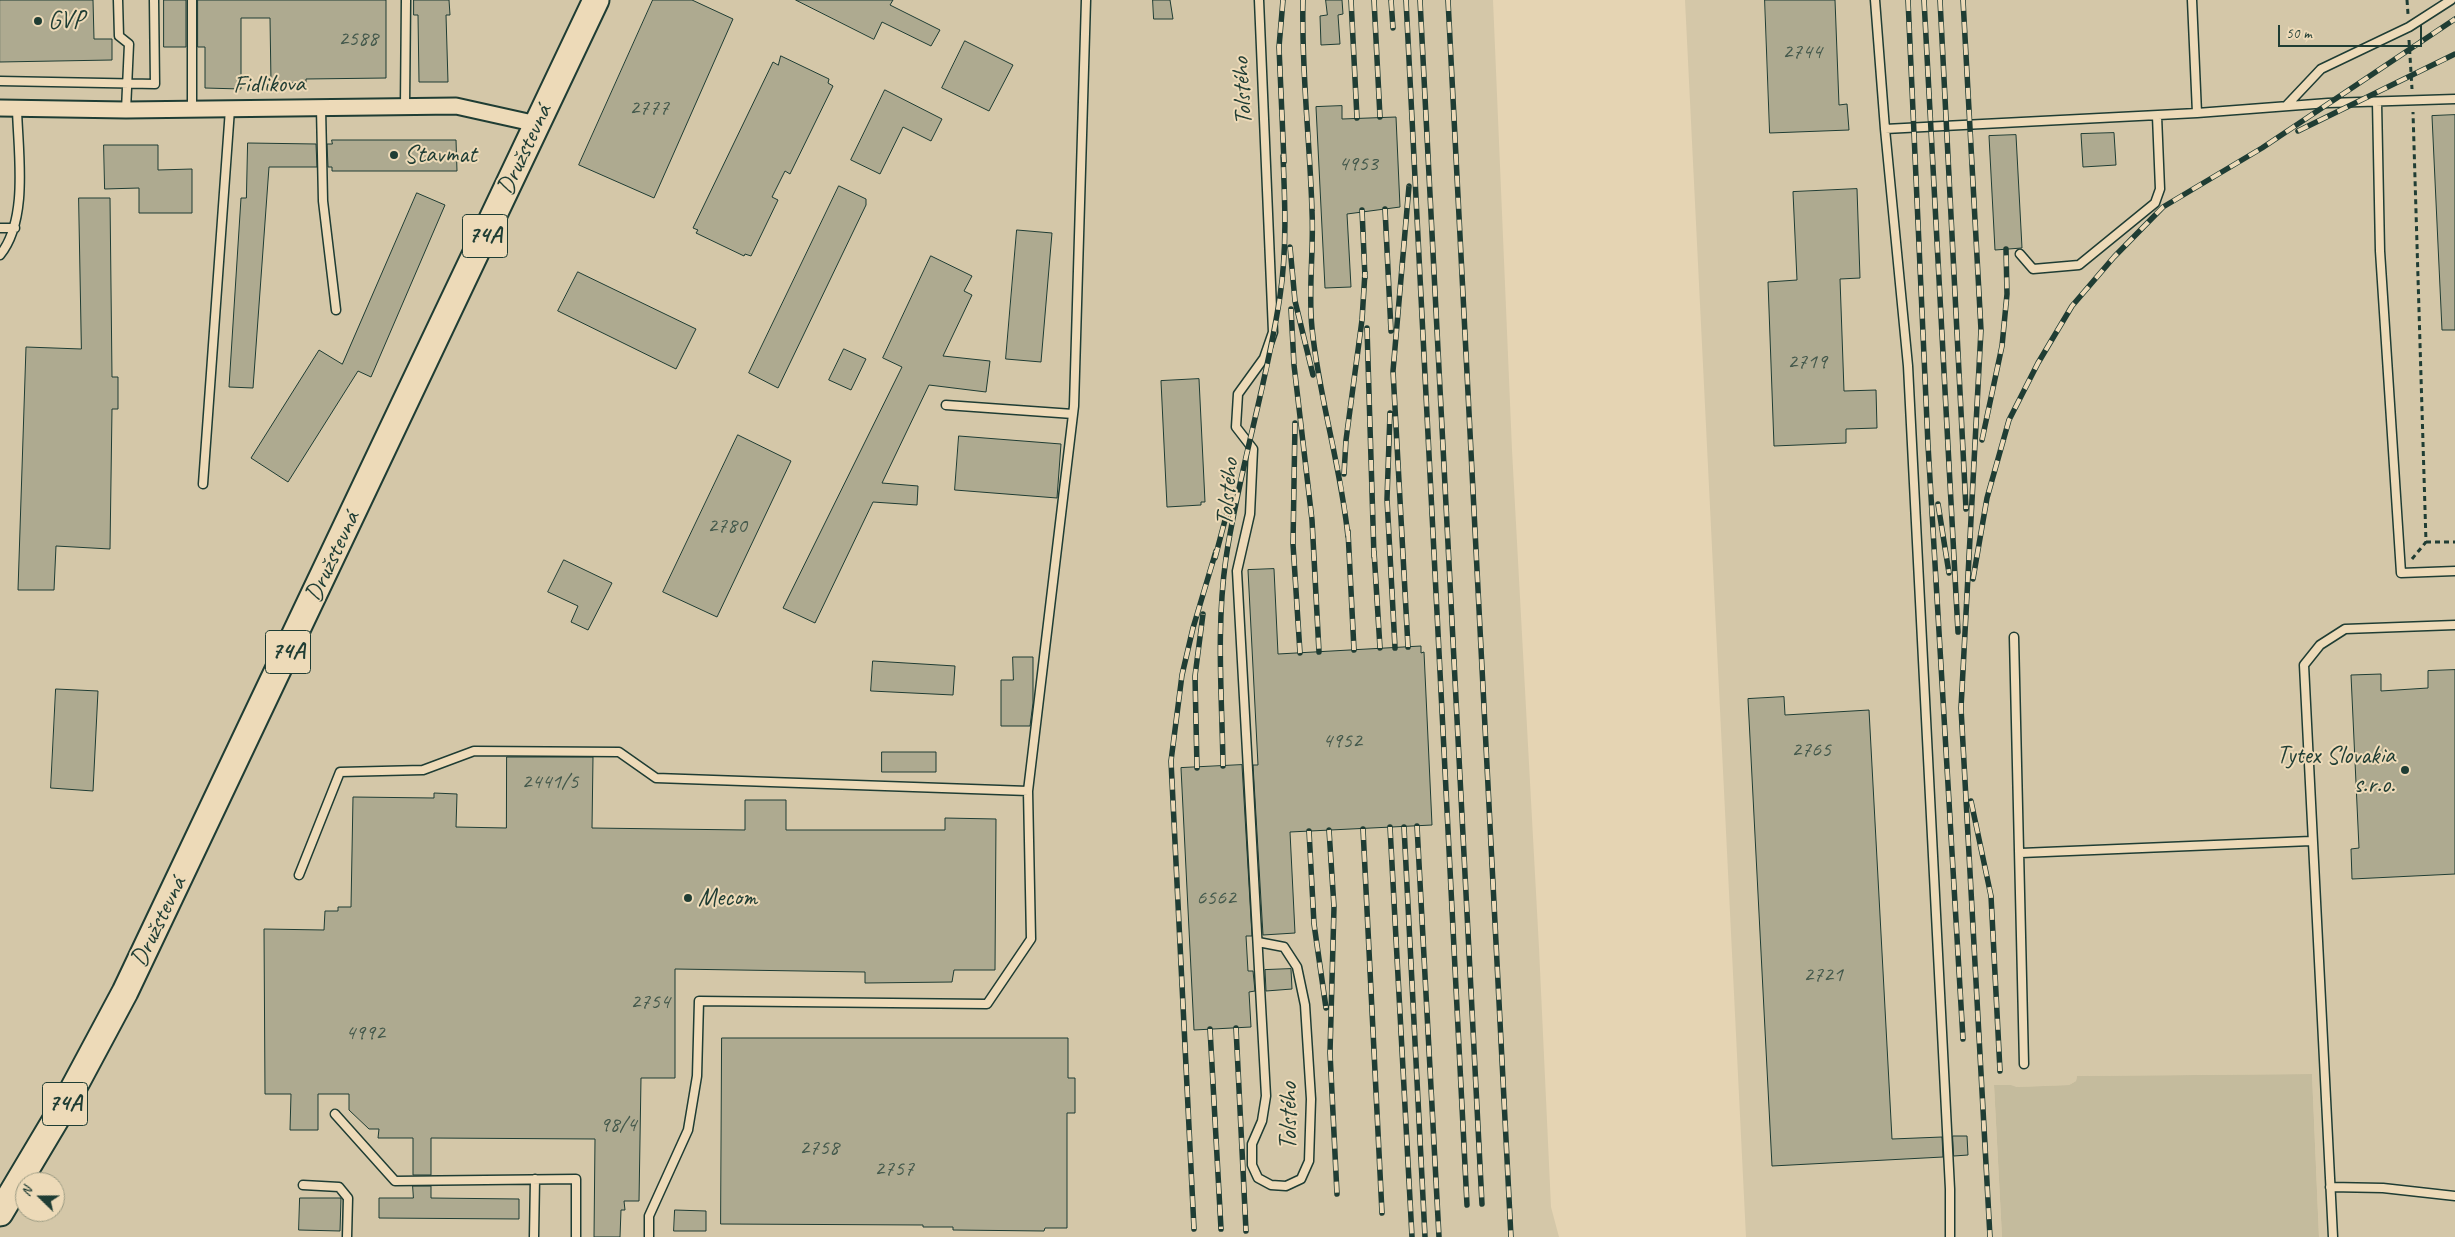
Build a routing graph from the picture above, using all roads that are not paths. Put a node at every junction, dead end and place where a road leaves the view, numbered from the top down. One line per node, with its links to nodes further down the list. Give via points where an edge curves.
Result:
1 (118, 0): 12 (lane, via 119,36 129,44)
2 (154, 0): 12 (lane, via 155,84)
3 (192, 0): 20 (lane)
4 (406, 0): 15 (lane)
5 (596, 0): 25 (main road, Družstevná / 74A)
6 (1086, 0): 33 (lane)
7 (1259, 0): 42 (lane, Tolstého, via 1273,332 1264,358 1238,394 1236,427 1253,449 1250,514 1237,571)
8 (1875, 0): 26 (lane)
9 (2192, 0): 23 (lane)
10 (2451, 0): 16 (lane, via 2409,27 2321,69)
11 (0, 81): 12 (lane)
12 (129, 83): 22 (lane)
13 (2455, 99): 14 (lane)
14 (2377, 102): 16 (lane); 35 (lane, via 2380,251 2401,573)
15 (405, 106): 18 (street, Fidlikova); 25 (street, Fidlikova, via 456,106)
16 (2287, 106): 23 (lane)
17 (0, 108): 19 (street, Fidlikova)
18 (321, 108): 21 (street, Fidlikova); 31 (lane, via 323,201)
19 (16, 109): 22 (street, Fidlikova); 28 (lane, via 19,197)
20 (192, 109): 21 (street, Fidlikova); 22 (street, Fidlikova)
21 (230, 109): 34 (lane)
22 (126, 110)
23 (2197, 113): 24 (lane)
24 (2157, 116): 26 (lane); 29 (lane, via 2160,189 2155,203 2078,265 2033,269)
25 (537, 124): 49 (main road, Družstevná / 74A, via 125,992 65,1104)
26 (1885, 129): 54 (lane, via 1908,366)
27 (0, 228): 28 (lane)
28 (15, 228): 30 (lane)
29 (2020, 254)
30 (0, 255)
31 (336, 310)
32 (946, 405): 33 (lane)
33 (1073, 414): 38 (lane)
34 (203, 484)
35 (2455, 570)
36 (2455, 625): 39 (lane, via 2345,629 2320,645 2304,665)
37 (2014, 638): 40 (lane)
38 (1028, 791): 41 (lane, via 656,778 619,752 474,751 423,770 340,772); 53 (lane, via 1031,939 987,1004 699,1001 697,1076 688,1130 649,1216)
39 (2311, 842): 40 (lane); 47 (lane)
40 (2021, 853): 43 (lane)
41 (299, 875)
42 (1258, 942): 42 (lane, Tolstého, via 1284,946 1297,967 1305,1005 1311,1099 1309,1161 1301,1179 1286,1186 1271,1185 1258,1178 1252,1165 1252,1144 1262,1121 1266,1096)
43 (2024, 1064)
44 (335, 1114): 45 (lane, via 395,1181)
45 (535, 1180): 51 (lane); 52 (lane, via 576,1180)
46 (303, 1185): 50 (lane, via 339,1187 348,1198)
47 (2330, 1187): 48 (lane, via 2383,1188); 55 (lane)
48 (2455, 1196)
49 (0, 1213)
50 (347, 1237)
51 (534, 1237)
52 (576, 1237)
53 (649, 1237)
54 (1950, 1237)
55 (2333, 1237)

